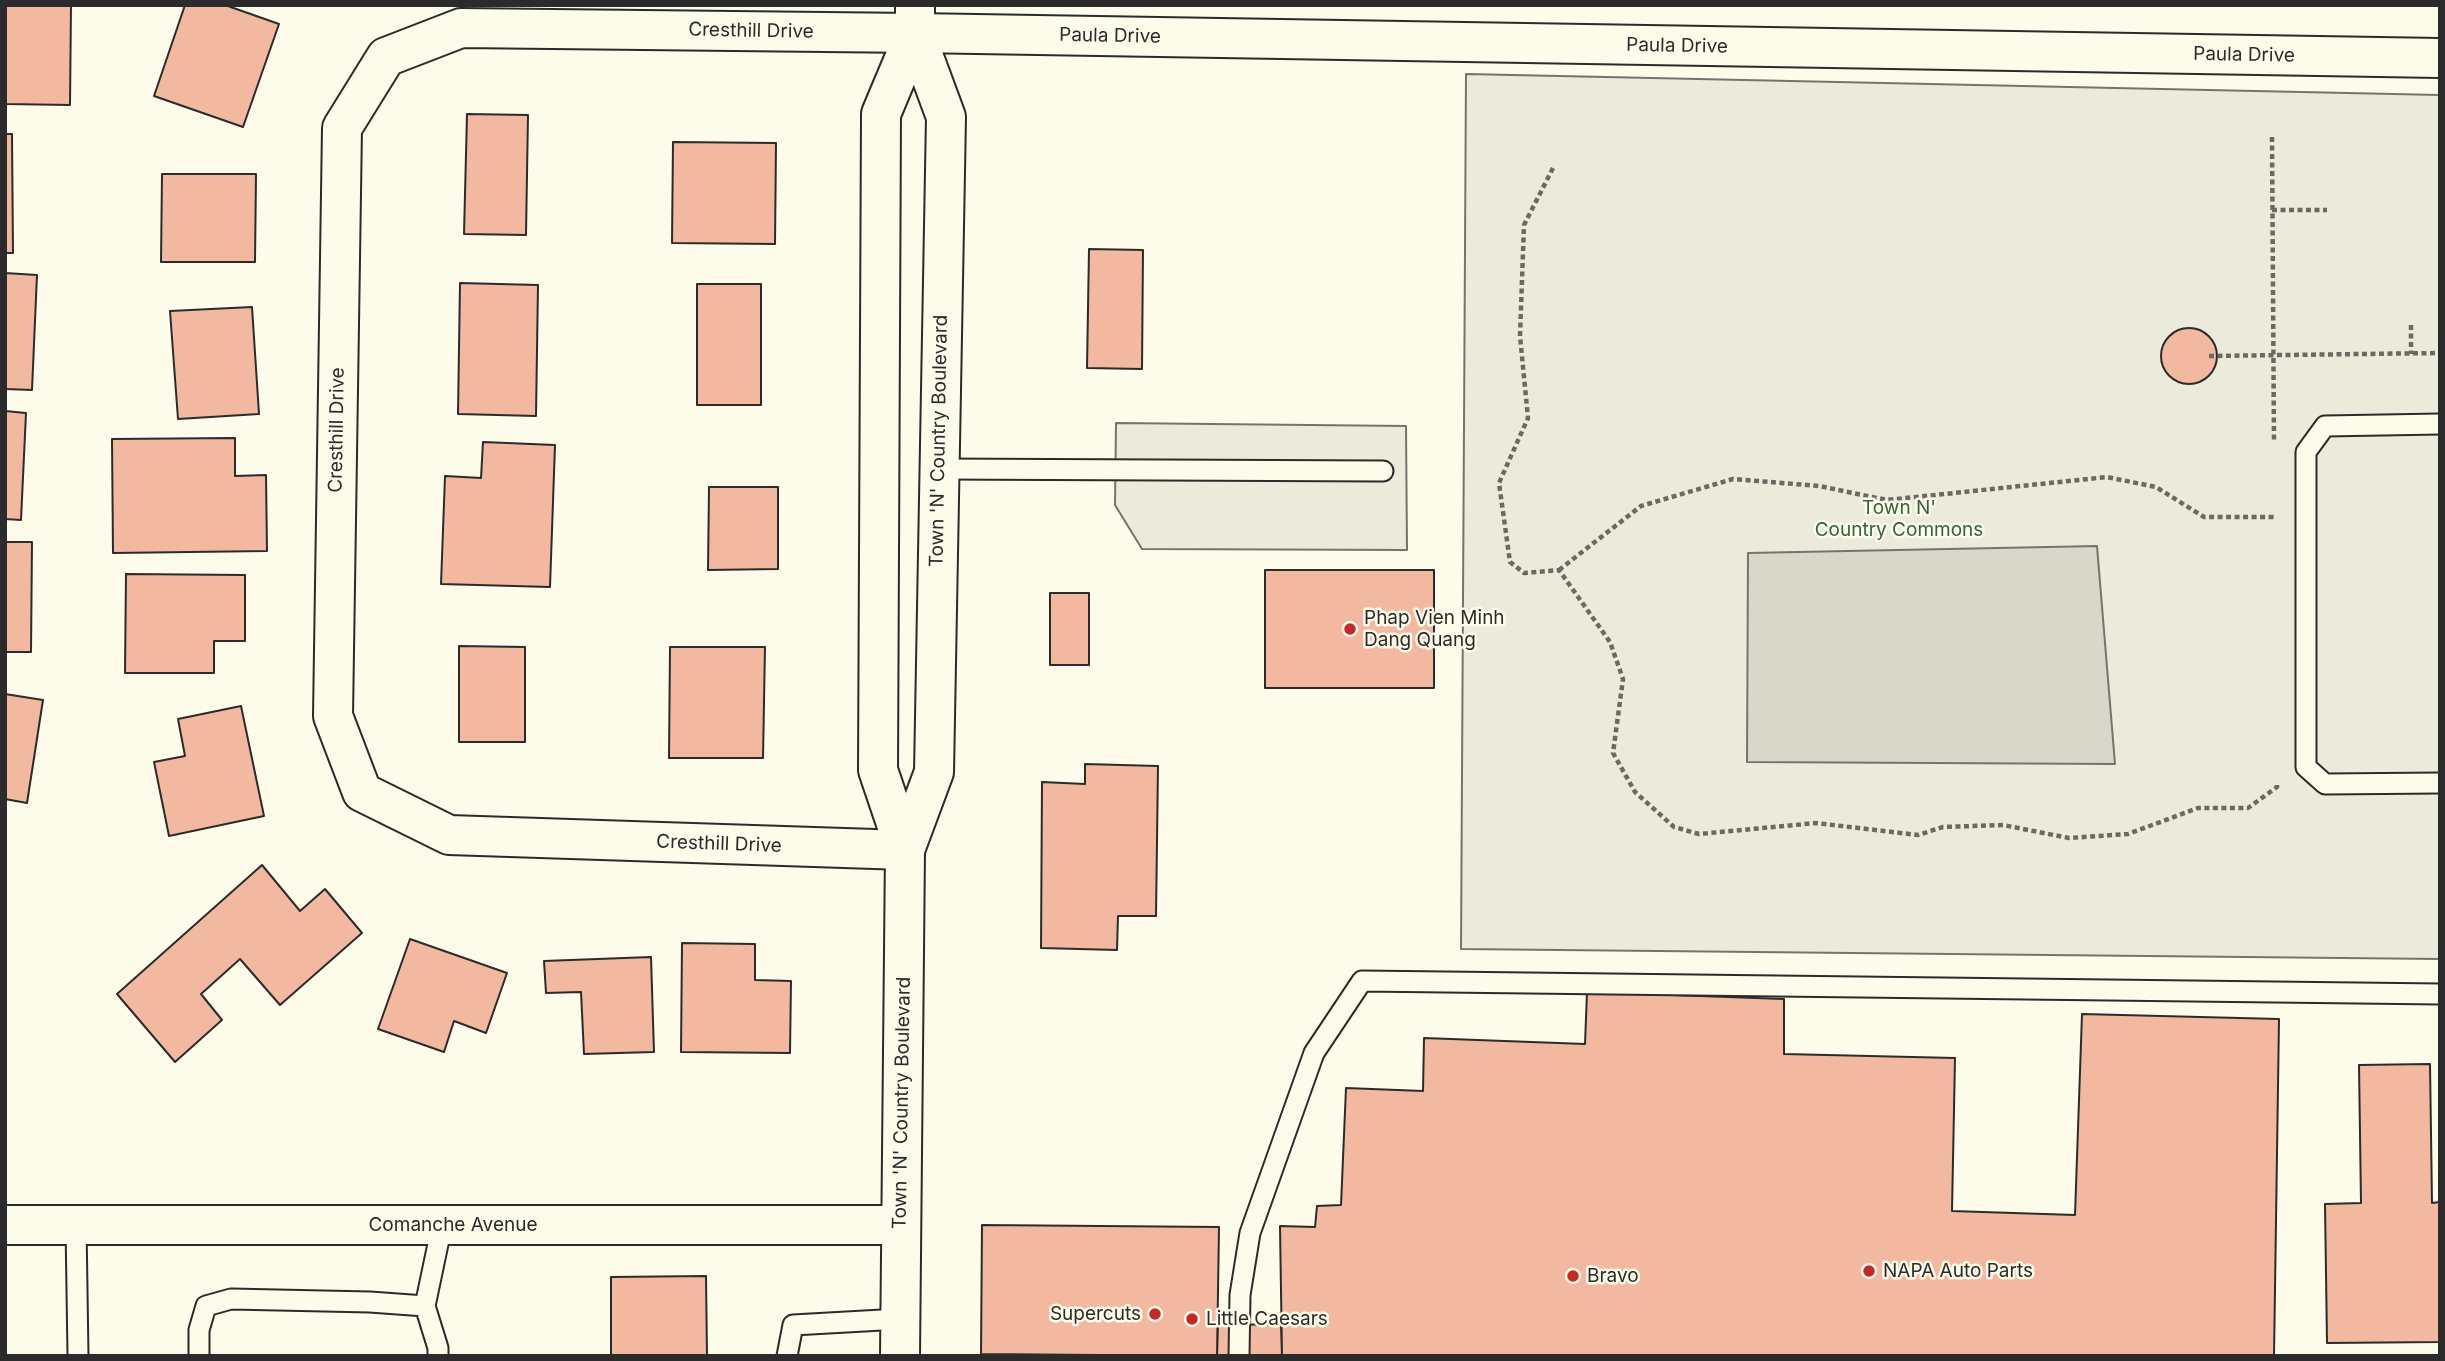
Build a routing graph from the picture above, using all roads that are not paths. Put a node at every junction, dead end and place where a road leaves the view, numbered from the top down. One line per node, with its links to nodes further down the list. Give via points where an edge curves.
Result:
1 (915, 19): 2 (street, Paula Drive); 4 (street, Town 'N' Country Boulevard, via 946,117); 7 (street, Town 'N' Country Boulevard, via 881,114 878,771); 7 (street, Cresthill Drive, via 461,28 386,57 342,128 333,716 362,792 449,835)
2 (2440, 58)
3 (2440, 424): 6 (lane, via 2325,426 2306,452 2305,548 2306,767 2325,784)
4 (938, 469): 5 (lane); 7 (street, Town 'N' Country Boulevard, via 934,772)
5 (1383, 471)
6 (2440, 783)
7 (905, 850): 12 (street, Town 'N' Country Boulevard)
8 (2440, 994): 19 (lane, via 1362,981 1314,1053 1251,1233 1240,1295)
9 (5, 1225): 10 (street, Comanche Avenue)
10 (76, 1225): 11 (street, Comanche Avenue); 15 (lane)
11 (442, 1225): 12 (street, Comanche Avenue); 13 (lane)
12 (900, 1225): 14 (street, Town 'N' Country Boulevard)
13 (425, 1306): 16 (lane, via 231,1299 206,1306 199,1330); 17 (lane)
14 (900, 1337): 18 (lane, via 793,1325)
15 (78, 1356)
16 (199, 1356)
17 (438, 1356)
18 (787, 1356)
19 (1240, 1356)

